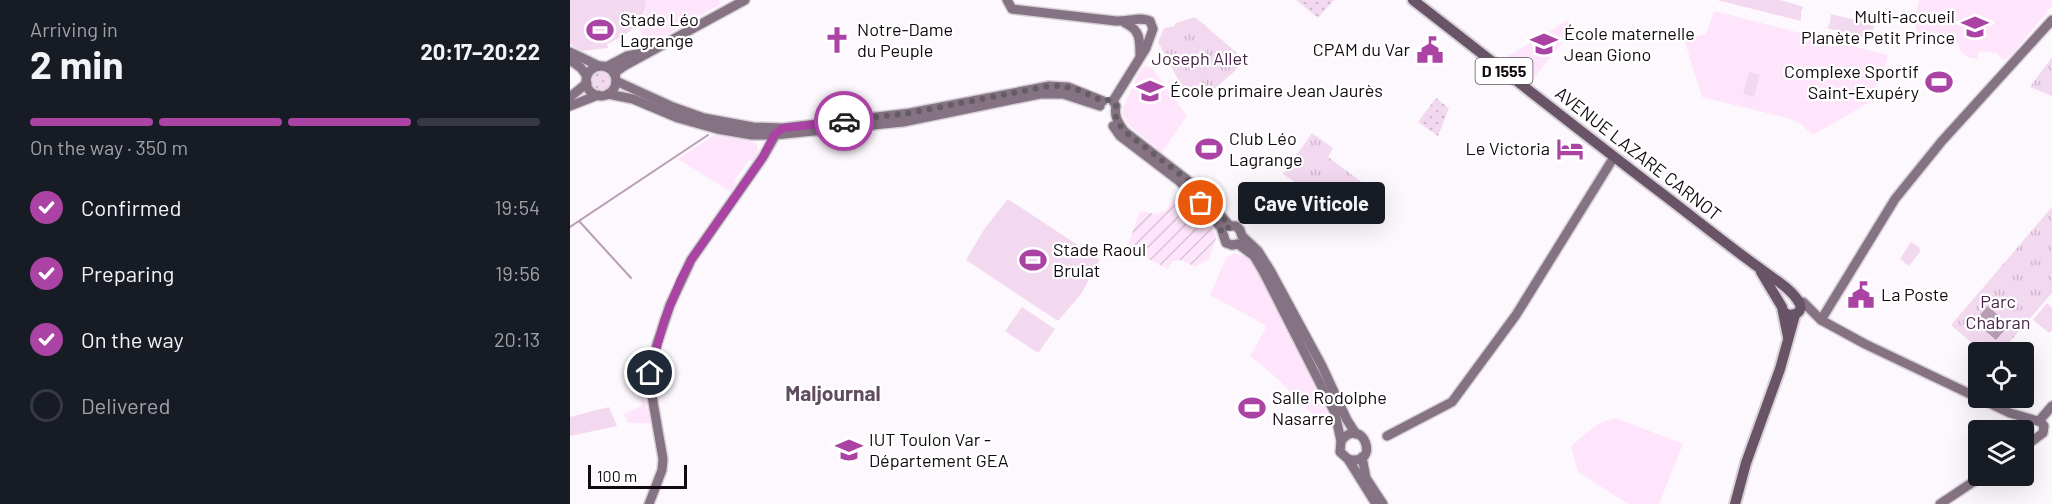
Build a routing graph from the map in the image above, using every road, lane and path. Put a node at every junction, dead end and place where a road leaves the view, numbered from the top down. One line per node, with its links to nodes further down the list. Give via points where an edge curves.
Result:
1 (745, 0): 7 (main road)
2 (1007, 0): 5 (main road, via 1012,9 1123,22)
3 (1413, 0): 22 (main road, AVENUE LAZARE CARNOT / D 1555)
4 (2052, 20): 29 (main road, via 1895,199)
5 (1137, 28): 6 (main road, via 1144,36); 6 (main road, via 1145,18 1153,26); 9 (main road)
6 (1150, 34): 9 (main road)
7 (655, 51): 11 (main road, via 627,56); 12 (main road, via 621,68)
8 (570, 52): 11 (main road)
9 (1140, 55): 17 (main road)
10 (570, 60): 13 (main road, via 581,68)
11 (603, 67): 12 (main road); 13 (main road, via 592,69)
12 (616, 78): 14 (main road, via 614,89); 20 (main road, via 704,118)
13 (587, 80): 15 (main road, via 591,91); 16 (main road)
14 (608, 94): 15 (main road); 21 (main road, via 717,129)
15 (598, 95): 18 (main road)
16 (570, 98)
17 (1105, 103): 19 (main road, via 1103,113); 19 (main road, via 1116,106); 20 (main road, via 1076,89 1049,86 910,113); 21 (main road, via 1063,94 1041,94 903,122)
18 (570, 106)
19 (1112, 113): 23 (main road, via 1111,123 1120,136 1179,181)
20 (783, 128): 21 (main road)
21 (774, 135): 42 (main road, via 763,157 691,260 662,327 649,385 663,459)
22 (1614, 157): 25 (main road, AVENUE LAZARE CARNOT / D 1555); 37 (main road, via 1516,315 1452,402)
23 (1227, 230): 24 (main road, via 1238,228); 24 (main road, via 1223,237 1226,243 1232,245)
24 (1240, 240): 36 (main road, via 1261,255); 38 (main road, via 1254,256 1279,300 1335,413)
25 (1758, 267): 26 (main road, AVENUE LAZARE CARNOT / D 1555, via 1789,290); 27 (main road, AVENUE LAZARE CARNOT / D 1555)
26 (1797, 301): 27 (main road, via 1787,299); 28 (main road); 29 (main road)
27 (1783, 309): 28 (main road, via 1788,315); 30 (main road, D 1555)
28 (1796, 314): 29 (main road); 30 (main road, D 1555)
29 (1821, 320): 33 (main road)
30 (1789, 341): 45 (main road, D 1555)
31 (2052, 406): 34 (main road)
32 (2052, 414): 35 (main road)
33 (2021, 420)
34 (2034, 427)
35 (2034, 427)
36 (1356, 434): 38 (main road); 39 (main road, via 1366,442 1367,450)
37 (1387, 436)
38 (1341, 441): 40 (main road, via 1340,452)
39 (1362, 457): 40 (main road); 44 (main road, via 1366,478)
40 (1348, 459): 43 (main road)
41 (1968, 485): 46 (main road)
42 (649, 504)
43 (1376, 504)
44 (1383, 504)
45 (1735, 504)
46 (1940, 504)

